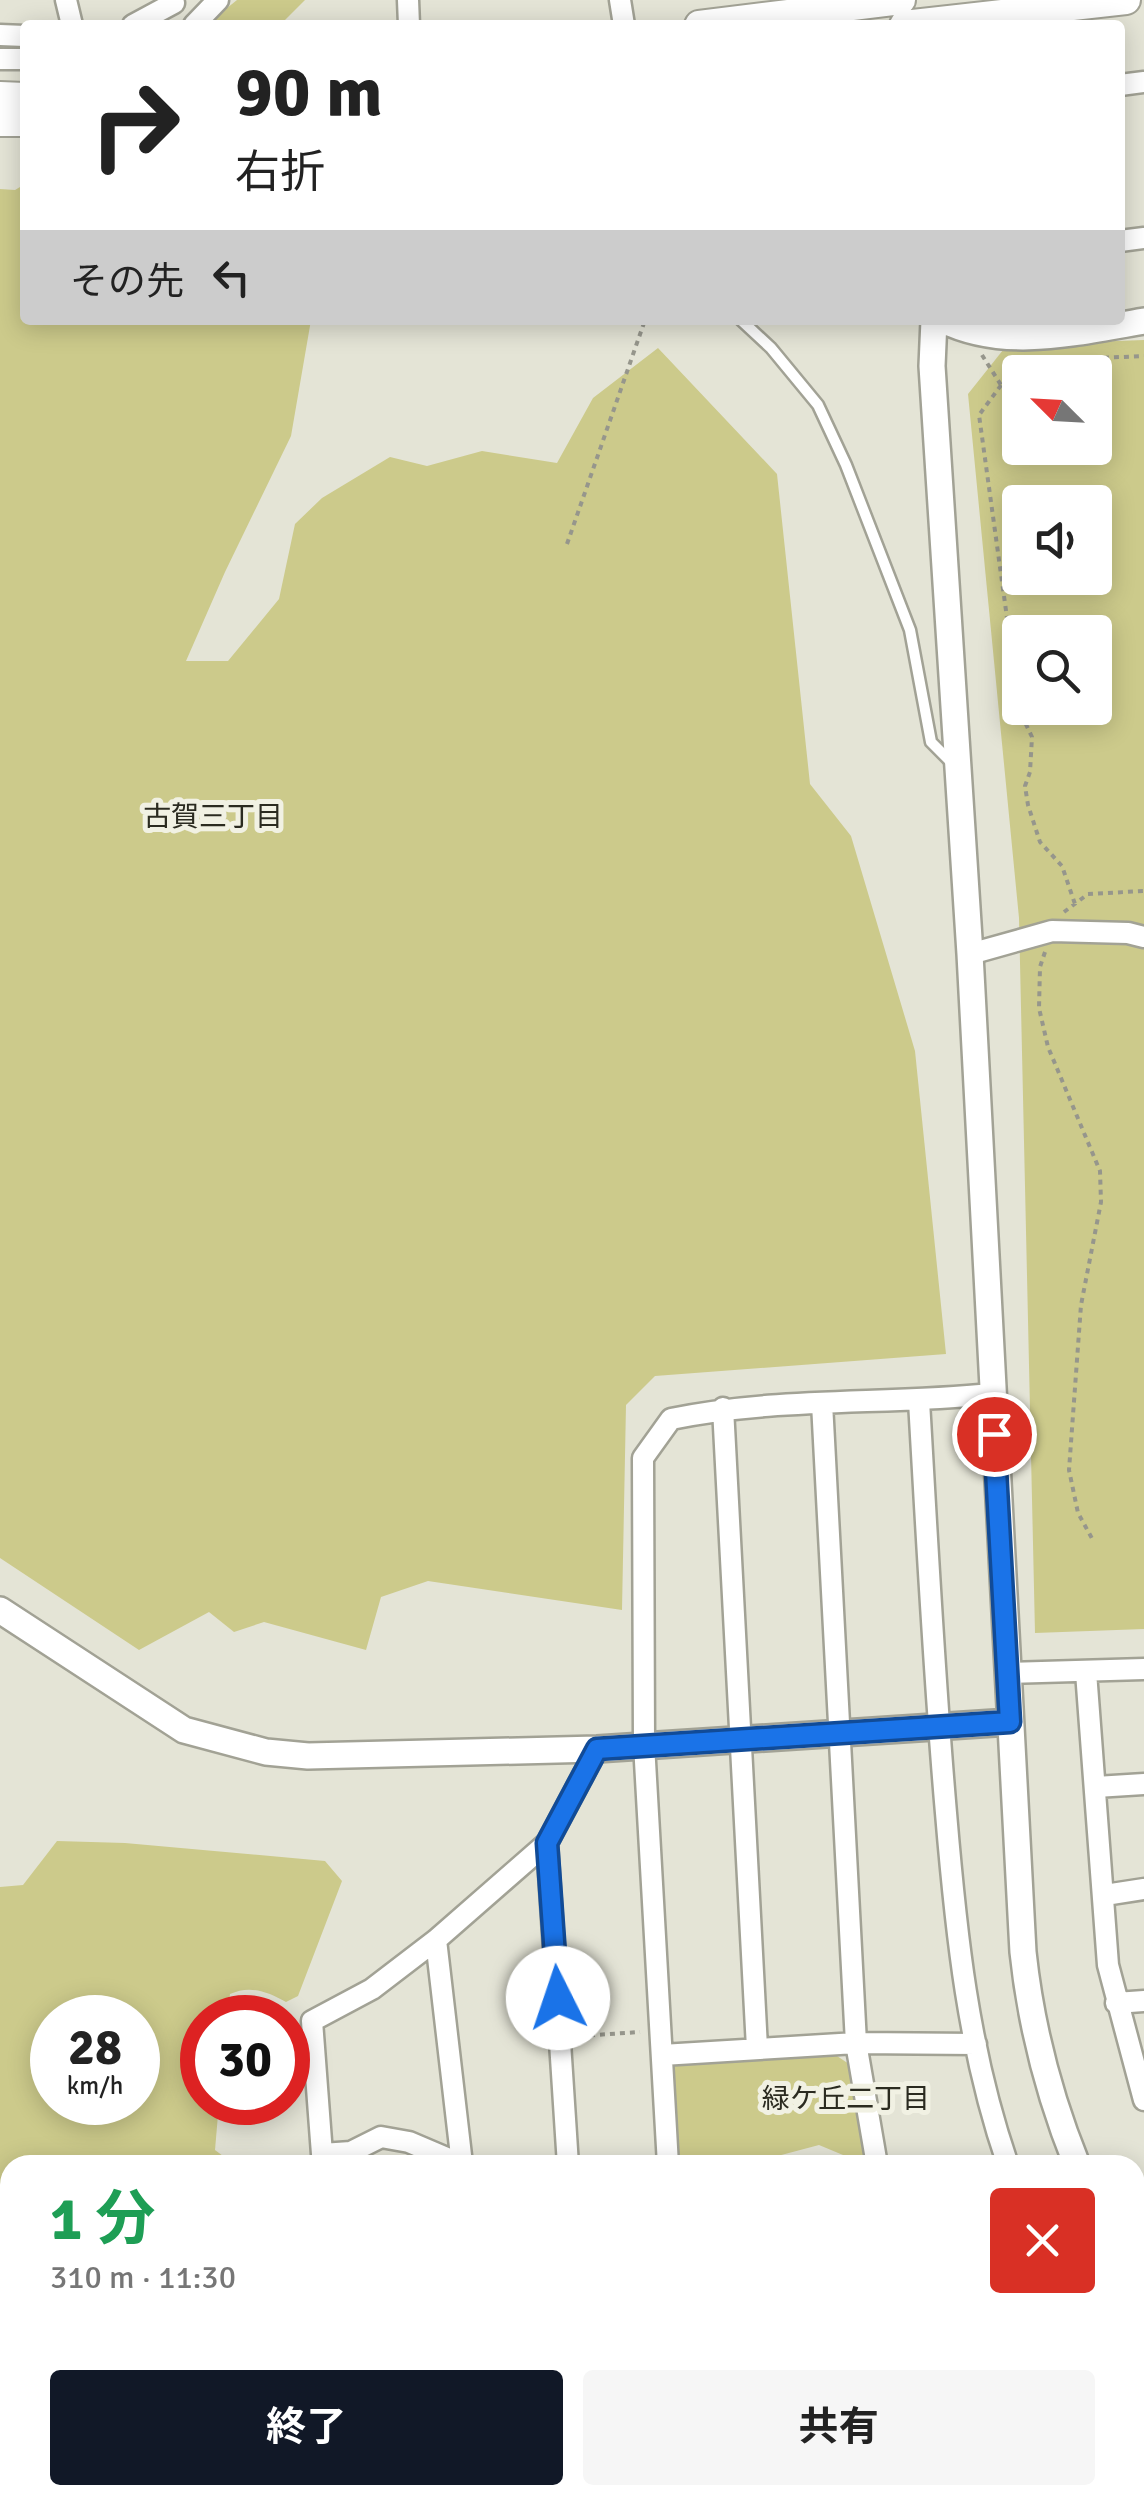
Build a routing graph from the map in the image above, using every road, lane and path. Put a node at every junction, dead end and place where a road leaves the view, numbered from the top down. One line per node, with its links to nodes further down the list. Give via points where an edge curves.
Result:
1 (173, 0): 5 (street)
2 (218, 0): 6 (street)
3 (901, 0): 7 (main road)
4 (1126, 0): 8 (main road)
5 (142, 20)
6 (199, 20)
7 (739, 20)
8 (948, 20)
9 (643, 325): 18 (path)
10 (746, 325): 19 (lane, via 818,405 846,465 910,630 931,742 955,766)
11 (934, 325): 19 (street)
12 (952, 325): 13 (street, via 1008,338)
13 (1123, 325)
14 (978, 350): 17 (path)
15 (1144, 356): 16 (path)
16 (1112, 357)
17 (1001, 385): 21 (path, via 979,415 1020,712 1032,737 1025,786 1040,842 1062,866)
18 (567, 544)
19 (957, 791): 24 (street)
20 (1144, 891): 21 (path, via 1088,894)
21 (1075, 904): 22 (path)
22 (1052, 932): 23 (street); 24 (street); 29 (path, via 1040,968 1039,1008 1054,1065 1100,1171 1101,1202 1081,1305 1069,1470 1078,1512)
23 (1144, 937)
24 (970, 954): 25 (street)
25 (991, 1394): 26 (street); 33 (street)
26 (920, 1401): 27 (street); 35 (street)
27 (822, 1403): 28 (street); 36 (street)
28 (723, 1408): 37 (street); 38 (street, via 671,1418 642,1458)
29 (1094, 1542)
30 (0, 1610): 39 (street, via 184,1730 227,1744 308,1756)
31 (1144, 1669): 32 (street)
32 (1086, 1672): 33 (street); 41 (street)
33 (1008, 1673): 34 (street)
34 (1010, 1722): 35 (street); 61 (street, via 1030,2018)
35 (938, 1726): 36 (street); 51 (street, via 959,1960)
36 (839, 1731): 37 (street); 50 (street)
37 (741, 1740): 38 (street); 52 (street)
38 (644, 1744): 39 (street); 48 (street)
39 (597, 1749): 42 (street)
40 (1144, 1784): 41 (street)
41 (1096, 1787): 44 (street)
42 (547, 1843): 45 (street); 49 (street)
43 (1144, 1889): 44 (street)
44 (1105, 1895): 47 (street)
45 (436, 1940): 55 (street, via 372,1989 312,2021 322,2154 351,2152 380,2137); 56 (street)
46 (1144, 2001): 47 (street)
47 (1116, 2003): 54 (street)
48 (658, 2031): 49 (path); 53 (street)
49 (560, 2037): 57 (street)
50 (856, 2043): 51 (street); 52 (street); 59 (street)
51 (976, 2044): 60 (street)
52 (757, 2048): 53 (street)
53 (662, 2055): 58 (street)
54 (1144, 2100)
55 (440, 2155)
56 (461, 2155)
57 (567, 2155)
58 (667, 2155)
59 (875, 2155)
60 (1004, 2155)
61 (1073, 2155)

